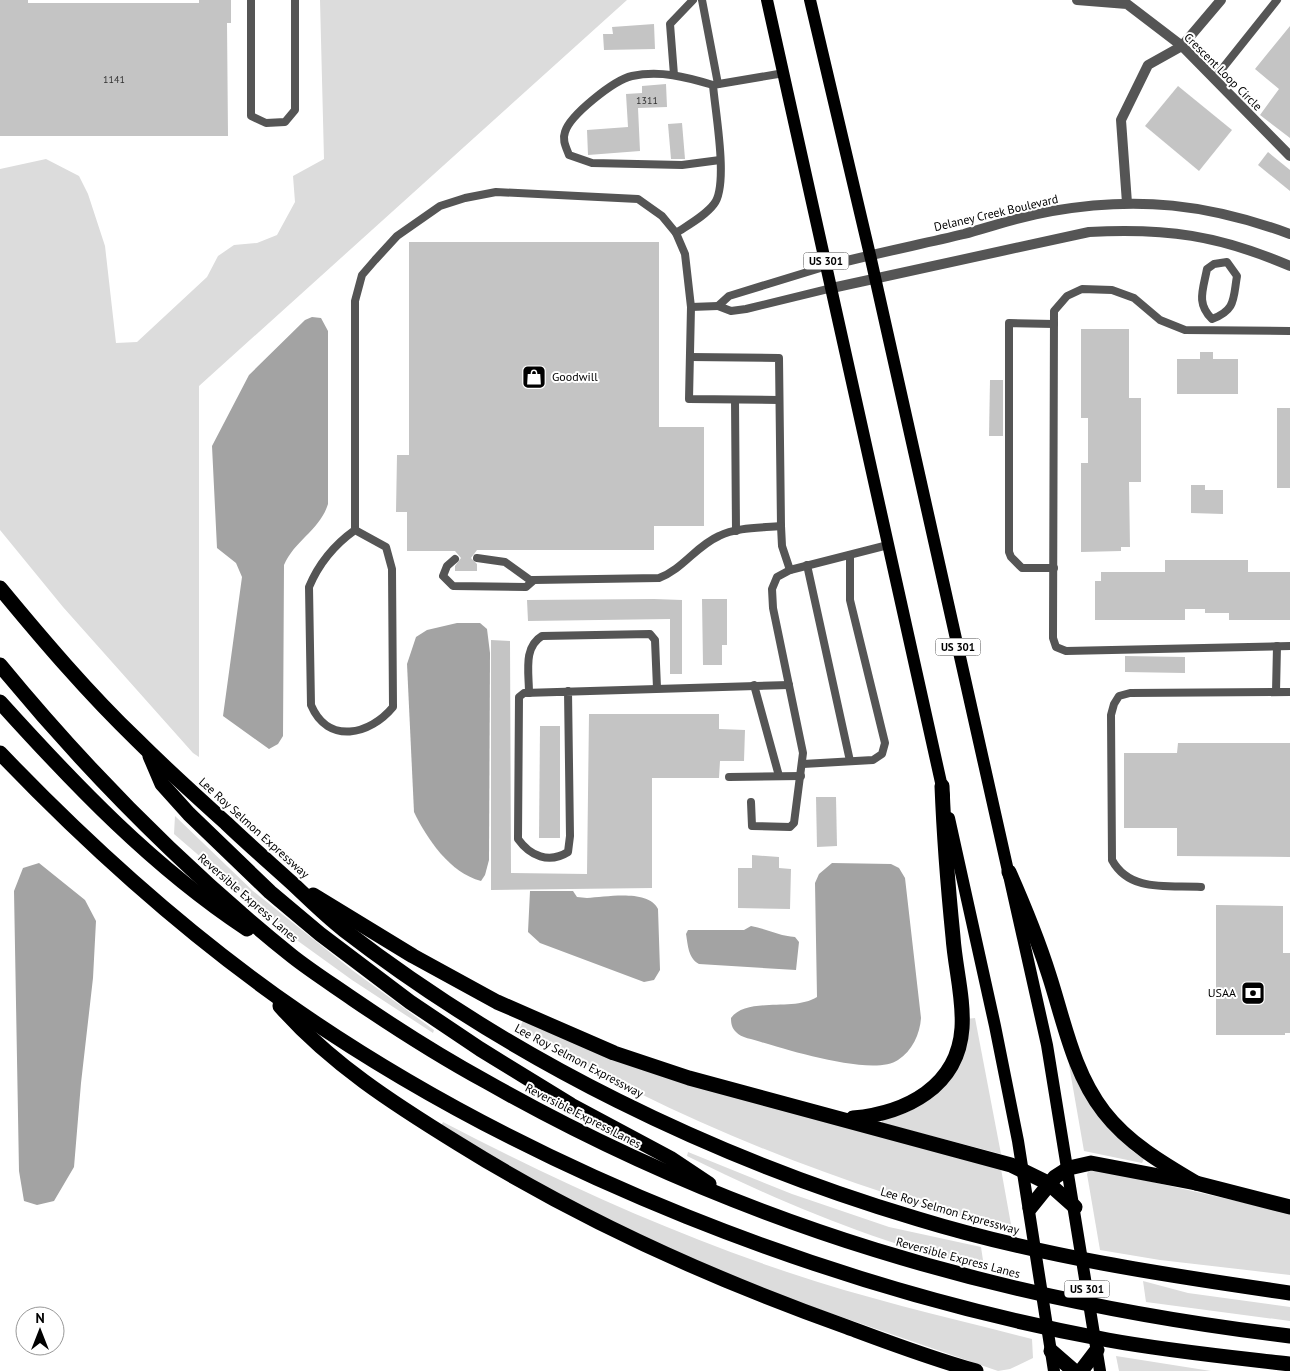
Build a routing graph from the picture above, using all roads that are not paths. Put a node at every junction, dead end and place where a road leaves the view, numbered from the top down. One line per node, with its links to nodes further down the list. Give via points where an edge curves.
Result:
1 (251, 0): 2 (lane, via 252,116 266,123 285,122 295,110)
2 (295, 0)
3 (693, 0): 12 (lane, via 670,24)
4 (702, 0): 14 (lane)
5 (767, 0): 11 (main road, US 301)
6 (810, 0): 21 (main road, US 301)
7 (1076, 0): 10 (street, Crescent Loop Circle, via 1127,4)
8 (1221, 0): 10 (street)
9 (1277, 0): 13 (lane)
10 (1182, 46): 13 (street, Crescent Loop Circle); 17 (street, via 1148,65 1121,120)
11 (784, 73): 14 (lane); 23 (main road, US 301)
12 (674, 75): 14 (lane); 16 (lane, via 631,76 613,85 584,108 565,131 564,140 569,154 592,163 682,165)
13 (1214, 79): 15 (street, Crescent Loop Circle)
14 (715, 84): 16 (lane)
15 (1290, 156)
16 (720, 160): 18 (lane, via 720,191 714,205)
17 (1127, 203): 19 (street, Delaney Creek Boulevard, via 1163,203 1209,209); 21 (street, Delaney Creek Boulevard, via 1051,211)
18 (676, 233): 28 (lane, via 686,254); 37 (lane, via 662,216 638,199 496,192 440,206 397,236 362,275 355,301)
19 (1290, 234)
20 (1232, 244): 22 (lane); 24 (street); 25 (street, via 1215,238 1169,232 1089,232)
21 (870, 255): 23 (street, Delaney Creek Boulevard); 25 (main road, US 301)
22 (1227, 262): 29 (lane, via 1237,276 1231,308 1225,315); 29 (lane, via 1207,269 1201,300 1204,311)
23 (827, 266): 26 (main road, US 301); 27 (lane, via 729,296)
24 (1290, 266)
25 (874, 277): 26 (street); 68 (main road, US 301)
26 (832, 288): 27 (lane, via 746,309 731,311); 39 (main road, US 301)
27 (718, 306): 28 (lane)
28 (692, 307): 33 (lane)
29 (1212, 319): 32 (lane)
30 (1054, 324): 32 (lane, via 1054,311 1067,296 1082,289 1112,290 1134,298 1160,320 1185,330); 44 (lane); 44 (lane, via 1009,323 1009,552 1022,568)
31 (1290, 331): 32 (lane)
32 (1210, 332)
33 (690, 357): 34 (lane, via 690,398); 35 (lane, via 779,358)
34 (735, 400): 35 (lane); 38 (lane)
35 (779, 400): 36 (lane)
36 (781, 526): 38 (lane); 45 (lane, via 782,546)
37 (355, 530): 37 (lane, via 326,557 309,587 311,706 326,726 351,732 369,728 383,720 394,707 392,569 386,546)
38 (736, 531): 46 (lane, via 720,535 673,573 659,578)
39 (888, 545): 40 (lane); 66 (main road, US 301)
40 (850, 555): 43 (lane); 61 (lane, via 850,600 885,743 882,754 873,760)
41 (477, 558): 46 (lane, via 505,562)
42 (455, 559): 46 (lane, via 443,576 453,586 526,587)
43 (807, 565): 45 (lane); 61 (lane)
44 (1054, 568): 48 (lane, via 1053,638 1056,648 1066,651)
45 (790, 570): 52 (lane, via 777,576 772,589)
46 (534, 580)
47 (0, 588): 59 (highway, Lee Roy Selmon Expressway, via 73,673)
48 (1277, 646): 49 (lane); 56 (lane)
49 (1290, 646)
50 (0, 665): 71 (highway, Reversible Express Lanes, via 132,813 173,853)
51 (754, 685): 52 (lane); 53 (lane); 63 (lane)
52 (789, 685): 62 (lane)
53 (657, 688): 54 (lane); 57 (lane, via 655,640 650,634 542,636 529,648)
54 (568, 691): 57 (lane); 57 (lane, via 570,836 568,852 560,857 538,857 526,851 518,839 519,697)
55 (1290, 691): 56 (lane)
56 (1276, 692): 70 (lane, via 1130,693 1119,696 1114,704 1111,715 1112,860 1124,875 1139,884)
57 (529, 693)
58 (0, 702): 71 (highway, via 74,781 171,872 229,917)
59 (148, 750): 69 (highway, Lee Roy Selmon Expressway); 78 (highway, via 162,784 176,800 283,903 410,1002 571,1105 670,1158)
60 (0, 753): 72 (highway, via 126,876)
61 (850, 761): 62 (lane)
62 (803, 764): 64 (lane)
63 (779, 776): 64 (lane); 65 (lane)
64 (801, 776): 67 (lane, via 794,823 790,827 752,826)
65 (729, 777)
66 (942, 786): 73 (highway, via 950,908 962,1018 958,1051 942,1080 912,1103 880,1114); 75 (main road, US 301)
67 (751, 802)
68 (1009, 872): 74 (main road, US 301, via 1047,1045); 77 (highway, via 1046,966 1079,1070 1090,1091 1104,1112 1131,1140)
69 (292, 883): 73 (highway, via 434,968 542,1023 666,1070); 82 (highway, Lee Roy Selmon Expressway, via 343,929 508,1039 590,1086 714,1144 919,1220 1136,1270)
70 (1201, 886)
71 (295, 958): 78 (highway, Reversible Express Lanes, via 423,1046 510,1096 641,1161)
72 (266, 989): 86 (highway, via 311,1039 365,1082 447,1137 542,1193 650,1248 748,1290); 87 (highway, via 408,1081 532,1147 596,1178 720,1228 832,1268 996,1315 1148,1346)
73 (846, 1119): 75 (highway)
74 (1069, 1168): 76 (highway); 77 (highway, via 1091,1162); 79 (main road, US 301)
75 (1023, 1170): 76 (highway); 81 (main road, US 301)
76 (1048, 1183): 79 (highway); 81 (highway)
77 (1196, 1183): 80 (highway)
78 (728, 1198): 83 (highway, Reversible Express Lanes, via 858,1246 992,1284 1143,1316)
79 (1075, 1207): 84 (main road, US 301)
80 (1290, 1207)
81 (1030, 1208): 85 (main road, US 301)
82 (1290, 1293)
83 (1290, 1336)
84 (1097, 1350): 92 (highway); 93 (main road, US 301)
85 (1051, 1351): 90 (main road, US 301); 91 (highway)
86 (942, 1361): 88 (highway); 89 (highway)
87 (1290, 1364)
88 (958, 1371)
89 (976, 1371)
90 (1054, 1371)
91 (1074, 1371)
92 (1081, 1371)
93 (1100, 1371)

